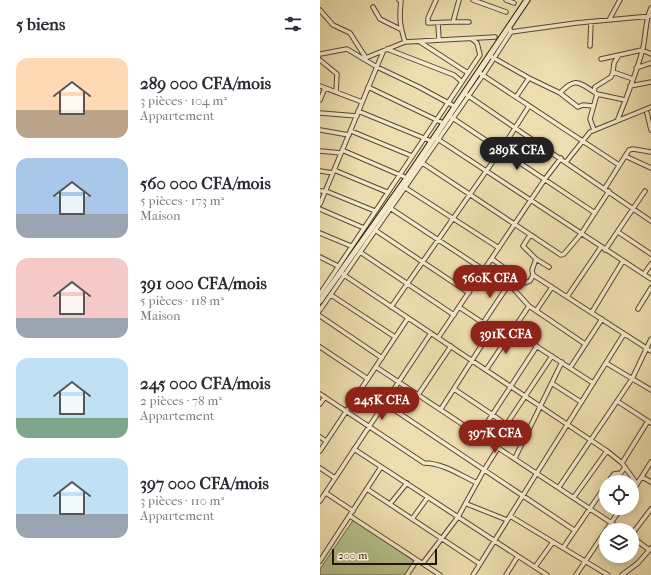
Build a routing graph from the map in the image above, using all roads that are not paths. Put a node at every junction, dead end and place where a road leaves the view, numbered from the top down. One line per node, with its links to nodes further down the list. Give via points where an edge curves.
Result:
1 (401, 0): 20 (street)
2 (436, 0): 18 (street, via 427,21 431,24)
3 (460, 0): 15 (street)
4 (473, 0): 12 (street)
5 (506, 0): 8 (street)
6 (527, 0): 19 (street)
7 (620, 0): 14 (street)
8 (514, 3)
9 (374, 7): 20 (street, via 380,18)
10 (651, 8): 13 (street)
11 (320, 10): 34 (street, via 333,25 350,33)
12 (506, 12)
13 (649, 16): 14 (street); 29 (street)
14 (609, 20): 17 (street)
15 (453, 22): 16 (street); 18 (street)
16 (469, 22)
17 (591, 22): 21 (street); 27 (street)
18 (438, 23): 24 (street)
19 (510, 24): 21 (street); 33 (street)
20 (400, 29): 25 (street)
21 (511, 32): 33 (street)
22 (495, 37): 23 (street)
23 (472, 39): 24 (street); 42 (street, via 477,43 481,54)
24 (438, 40): 26 (street)
25 (405, 42): 26 (street); 28 (street)
26 (420, 42): 42 (street)
27 (590, 46)
28 (385, 50): 34 (street); 38 (street); 46 (street, via 454,75)
29 (642, 50): 31 (street); 32 (street); 39 (street)
30 (320, 54): 34 (street, via 347,50)
31 (619, 54): 35 (street); 41 (street)
32 (651, 54)
33 (492, 56): 40 (street); 43 (street); 44 (street)
34 (364, 59): 38 (street)
35 (601, 59)
36 (320, 60): 52 (street, via 337,74)
37 (651, 63): 39 (street)
38 (377, 67): 51 (street); 60 (street)
39 (636, 68): 45 (street)
40 (478, 72): 43 (street); 55 (street)
41 (613, 72): 45 (street); 53 (street, via 608,79 596,86)
42 (468, 73): 46 (street)
43 (483, 75): 55 (street); 56 (street)
44 (529, 78): 54 (street); 56 (street)
45 (633, 78): 49 (street)
46 (462, 82): 60 (street)
47 (651, 82): 49 (street)
48 (320, 86): 50 (street)
49 (630, 86): 58 (street)
50 (325, 88): 52 (street); 57 (street)
51 (368, 88): 59 (street); 69 (street)
52 (336, 92): 59 (street)
53 (595, 93): 54 (street, via 580,82 575,82 569,84); 58 (street); 63 (street)
54 (560, 94): 63 (street, via 578,106)
55 (466, 95): 61 (street); 68 (street); 72 (street)
56 (516, 97): 62 (street)
57 (320, 100)
58 (626, 100): 70 (street)
59 (362, 102): 67 (street)
60 (448, 102): 61 (street); 69 (street)
61 (454, 106): 68 (street)
62 (529, 106): 72 (street); 79 (street)
63 (593, 106): 74 (street, via 590,119)
64 (651, 107): 65 (street)
65 (648, 112): 70 (street); 75 (street)
66 (320, 114): 67 (street)
67 (358, 114): 76 (street); 77 (street)
68 (451, 117): 71 (street); 78 (street); 80 (street)
69 (436, 119): 71 (street); 77 (street)
70 (618, 119): 74 (street)
71 (443, 123): 78 (street)
72 (515, 127): 80 (street); 86 (street)
73 (320, 130): 76 (street)
74 (594, 130): 79 (street)
75 (651, 130)
76 (350, 133): 82 (street); 84 (street)
77 (424, 138): 78 (street); 84 (street)
78 (434, 139): 87 (street); 93 (street)
79 (582, 140): 88 (street); 89 (street)
80 (501, 150): 93 (street); 96 (street)
81 (320, 151): 82 (street)
82 (342, 152): 92 (street); 94 (street)
83 (651, 152): 85 (street, via 630,149)
84 (412, 156): 94 (street)
85 (625, 156): 89 (street); 90 (street)
86 (561, 158): 88 (street); 96 (street)
87 (420, 162): 95 (street); 97 (street); 104 (street)
88 (566, 162): 98 (street)
89 (619, 165): 98 (street)
90 (651, 168)
91 (320, 171): 92 (street)
92 (334, 171): 100 (street); 103 (street)
93 (486, 171): 104 (street); 105 (street)
94 (400, 174): 95 (street); 103 (street)
95 (407, 178): 97 (street)
96 (545, 179): 105 (street); 111 (street)
97 (403, 186): 107 (street); 112 (street)
98 (604, 188): 101 (street)
99 (320, 191): 100 (street)
100 (326, 191): 106 (street); 110 (street)
101 (609, 191): 109 (street); 111 (street)
102 (645, 191): 109 (street)
103 (387, 192): 110 (street)
104 (470, 194): 112 (street); 114 (street)
105 (530, 201): 114 (street); 119 (street)
106 (320, 204)
107 (388, 208): 116 (street); 121 (street); 138 (street)
108 (320, 209): 115 (street)
109 (634, 209): 113 (street); 117 (street)
110 (374, 211): 115 (street)
111 (595, 213): 119 (street)
112 (453, 218): 121 (street); 124 (street)
113 (651, 221)
114 (515, 224): 120 (street); 124 (street)
115 (364, 228): 122 (street)
116 (375, 230): 126 (street); 132 (street)
117 (618, 232): 125 (street); 127 (street)
118 (320, 233): 122 (street)
119 (581, 234): 120 (street, via 561,255); 123 (street)
120 (530, 235): 130 (street, via 523,246)
121 (438, 240): 132 (street); 136 (street)
122 (351, 246): 134 (street)
123 (601, 247): 125 (street); 149 (street)
124 (499, 248): 129 (street)
125 (605, 250): 131 (street)
126 (360, 252): 138 (street); 142 (street)
127 (651, 254)
128 (320, 257): 134 (street)
129 (492, 259): 136 (street); 137 (street)
130 (536, 259): 135 (street); 140 (street)
131 (623, 261): 139 (street); 157 (street)
132 (423, 262): 142 (street); 146 (street)
133 (651, 264): 139 (street)
134 (338, 266): 147 (street)
135 (549, 267)
136 (484, 270): 146 (street)
137 (507, 270): 140 (street, via 525,283 530,282); 143 (street)
138 (342, 274): 148 (street); 150 (street); 152 (street)
139 (644, 274): 141 (street)
140 (533, 275): 144 (street)
141 (651, 279)
142 (408, 284): 152 (street); 158 (street)
143 (509, 284): 151 (street); 162 (street)
144 (552, 287): 149 (street); 156 (street)
145 (651, 288): 155 (street)
146 (469, 293): 153 (street)
147 (320, 294)
148 (331, 295): 154 (street); 166 (street)
149 (567, 297): 157 (street)
150 (320, 301)
151 (529, 306): 156 (street); 163 (street)
152 (391, 307): 160 (street)
153 (459, 307): 158 (street); 162 (street)
154 (320, 310)
155 (638, 310)
156 (536, 311): 169 (street)
157 (592, 312): 161 (street)
158 (454, 315): 167 (street)
159 (320, 316): 175 (street)
160 (408, 318): 164 (street); 166 (street)
161 (602, 319): 165 (street); 169 (street)
162 (484, 323): 176 (street, via 492,329)
163 (514, 331): 171 (street); 181 (street)
164 (431, 333): 167 (street); 184 (street)
165 (624, 334): 173 (street); 178 (street)
166 (395, 337): 175 (street)
167 (438, 338): 170 (street)
168 (651, 338): 173 (street)
169 (585, 344): 180 (street)
170 (451, 346): 176 (street); 191 (street)
171 (537, 346): 174 (street); 187 (street)
172 (320, 347): 182 (street)
173 (649, 350): 183 (street)
174 (552, 356): 177 (street); 192 (street)
175 (382, 358): 179 (street)
176 (471, 360): 181 (street); 188 (street)
177 (562, 362): 180 (street); 186 (street)
178 (606, 363): 183 (street); 185 (street)
179 (376, 367): 182 (street); 184 (street)
180 (570, 368): 185 (street)
181 (486, 370): 187 (street)
182 (368, 379): 200 (street)
183 (632, 379): 189 (street); 194 (street)
184 (399, 382): 191 (street); 196 (street)
185 (593, 383): 195 (street)
186 (553, 384): 195 (street); 198 (street)
187 (510, 386): 192 (street); 201 (street)
188 (454, 389): 199 (street); 201 (street)
189 (651, 390)
190 (320, 394): 193 (street)
191 (418, 395): 199 (street)
192 (525, 396): 198 (street); 204 (street)
193 (325, 397): 197 (street); 200 (street)
194 (616, 400): 202 (street); 210 (street)
195 (581, 402): 203 (street)
196 (384, 403): 205 (street); 221 (street)
197 (320, 404)
198 (541, 407): 203 (street); 208 (street)
199 (441, 410): 206 (street)
200 (347, 411): 205 (street); 209 (street)
201 (493, 415): 204 (street); 206 (street)
202 (650, 422): 217 (street)
203 (567, 424): 210 (street); 222 (street)
204 (506, 425): 208 (street)
205 (370, 426): 212 (street); 230 (street, via 424,463 432,462)
206 (479, 435): 211 (street)
207 (320, 437): 209 (street)
208 (524, 438): 215 (street)
209 (326, 441): 213 (street)
210 (591, 441): 214 (street); 231 (street)
211 (498, 448): 215 (street); 221 (street)
212 (354, 449): 218 (street); 226 (street)
213 (320, 451)
214 (606, 451): 217 (street); 237 (street)
215 (514, 458): 222 (street)
216 (651, 462): 225 (street)
217 (622, 463): 220 (street)
218 (382, 467): 229 (street); 232 (street)
219 (320, 468): 226 (street)
220 (625, 468): 223 (street, via 621,473); 224 (street)
221 (484, 470): 230 (street); 235 (street)
222 (537, 473): 231 (street); 235 (street)
223 (613, 475)
224 (630, 475)
225 (642, 477): 227 (street); 228 (street)
226 (335, 478): 233 (street)
227 (639, 481)
228 (651, 482)
229 (407, 483): 236 (street); 239 (street)
230 (477, 483): 240 (street)
231 (559, 487): 237 (street)
232 (367, 489): 239 (street); 243 (street)
233 (326, 493): 238 (street); 243 (street)
234 (599, 494): 241 (street)
235 (523, 495): 247 (street); 251 (street)
236 (428, 497): 246 (street); 248 (street)
237 (574, 497): 241 (street)
238 (320, 501)
239 (390, 504): 248 (street)
240 (467, 504): 246 (street); 247 (street)
241 (589, 508): 249 (street); 251 (street)
242 (651, 509): 250 (street)
243 (353, 511): 245 (street)
244 (616, 515): 249 (street)
245 (350, 516): 259 (street); 260 (street)
246 (458, 517): 252 (street); 253 (street)
247 (509, 518): 253 (street); 254 (street)
248 (412, 519): 252 (street)
249 (611, 522): 261 (street)
250 (639, 525)
251 (574, 530): 256 (street)
252 (441, 539): 262 (street); 263 (street)
253 (494, 541): 258 (street); 263 (street)
254 (553, 542): 256 (street); 264 (street)
255 (639, 542): 257 (street)
256 (563, 548): 261 (street)
257 (650, 549): 275 (street, via 638,563)
258 (518, 556): 264 (street); 270 (street)
259 (417, 560): 262 (street); 267 (street)
260 (320, 561)
261 (585, 561): 273 (street); 274 (street)
262 (422, 563): 266 (street)
263 (480, 564): 269 (street)
264 (535, 567): 265 (street)
265 (540, 571): 271 (street); 272 (street)
266 (435, 574): 268 (street)
267 (407, 575)
268 (440, 575)
269 (473, 575)
270 (506, 575)
271 (537, 575)
272 (547, 575)
273 (576, 575)
274 (608, 575)
275 (622, 575)

